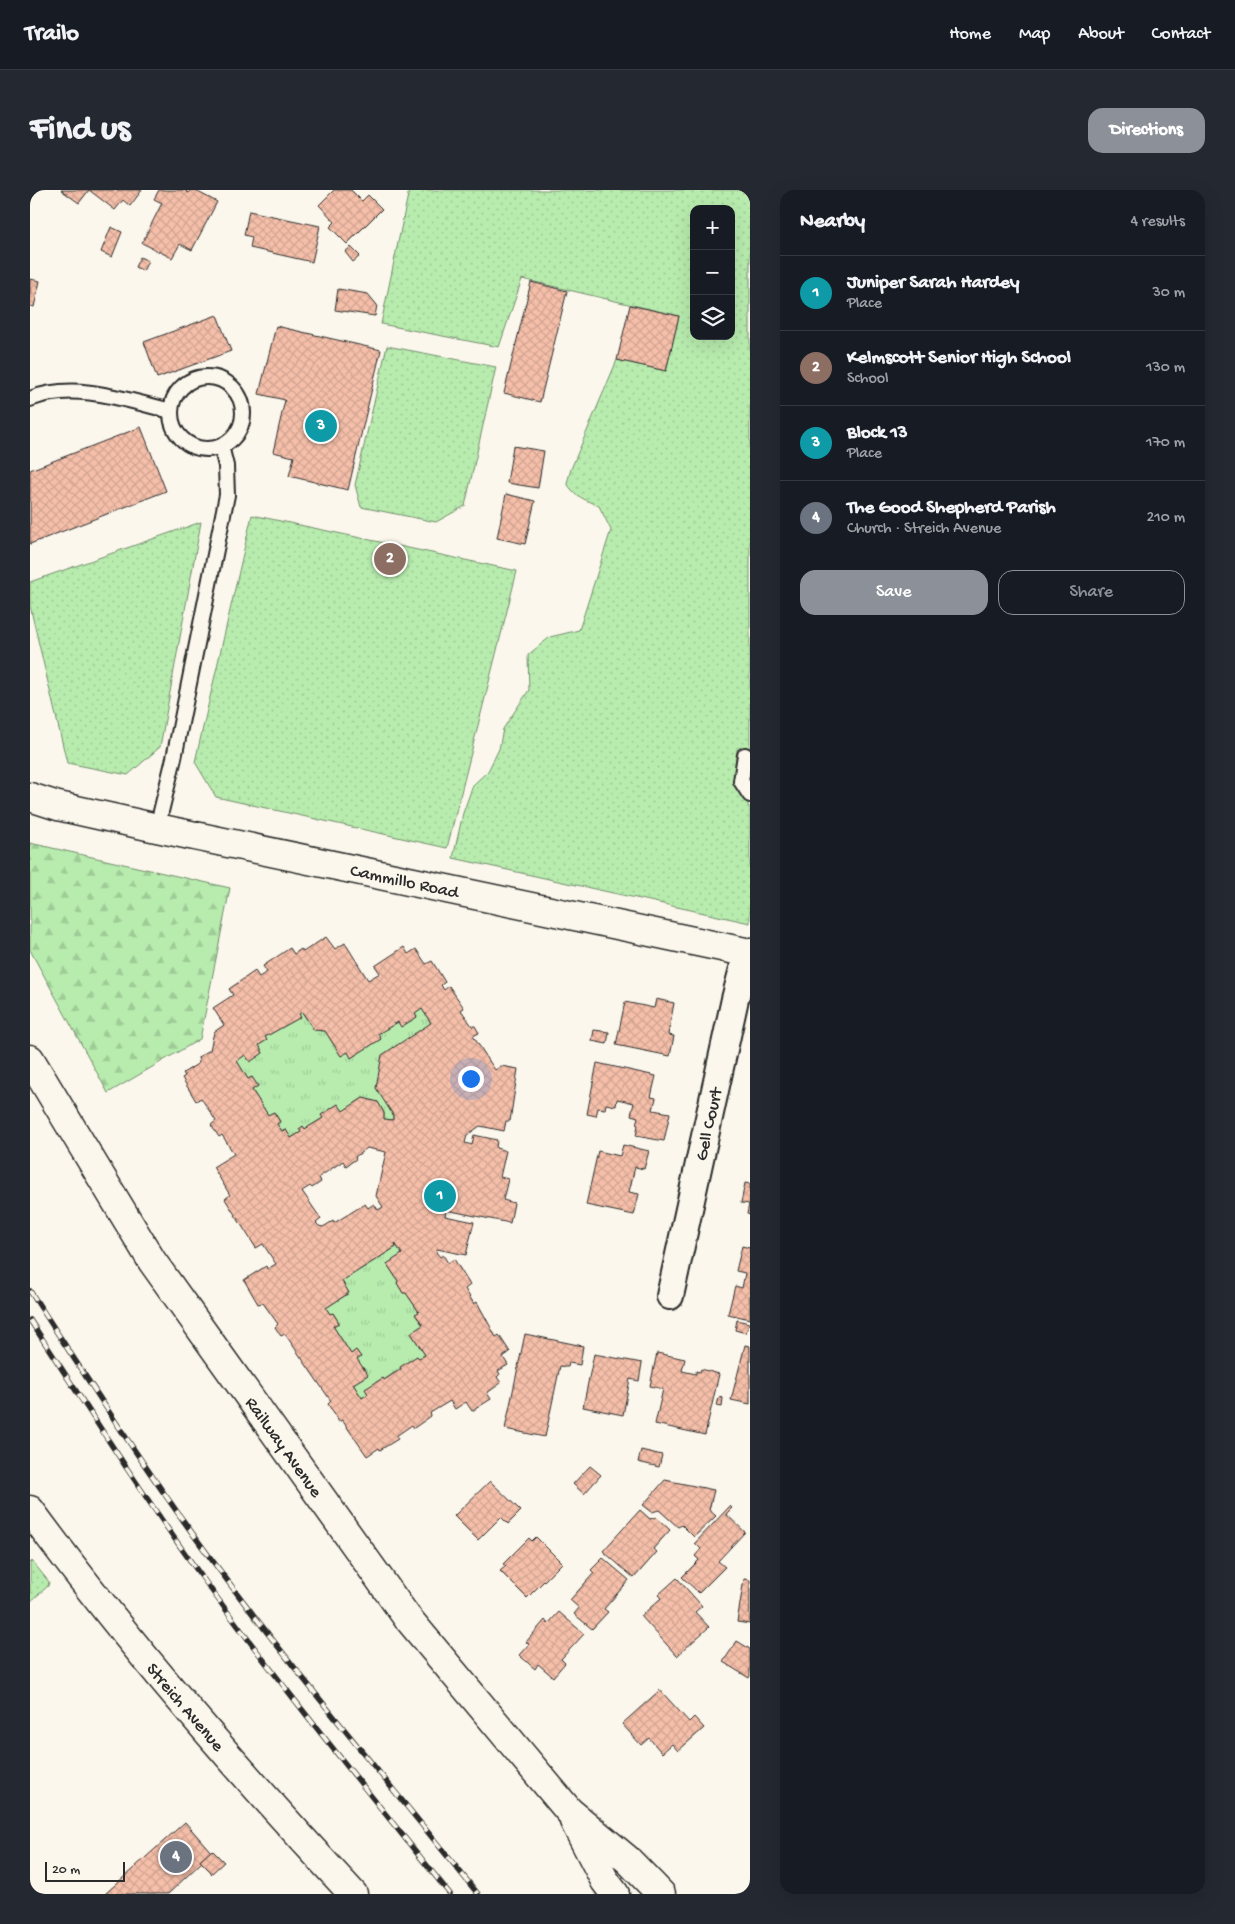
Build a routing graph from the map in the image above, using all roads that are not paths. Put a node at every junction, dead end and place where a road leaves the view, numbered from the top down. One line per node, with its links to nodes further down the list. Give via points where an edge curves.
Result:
1 (30, 399): 2 (lane, via 68,391)
2 (171, 411): 3 (lane, via 174,430 182,440 203,450); 3 (lane, via 176,394 194,380 211,378 228,383 239,397 244,414 236,436)
3 (221, 446): 9 (lane, via 226,466 227,495)
4 (745, 755): 5 (lane, via 741,781)
5 (750, 795)
6 (30, 797): 7 (main road, Cammillo Road)
7 (58, 806): 8 (main road, Cammillo Road); 9 (main road, Cammillo Road)
8 (30, 812)
9 (158, 828): 10 (main road, Cammillo Road)
10 (748, 953): 12 (street, Gell Court)
11 (30, 1059): 14 (main road, Railway Avenue, via 152,1261 300,1469 406,1616)
12 (670, 1296)
13 (30, 1510): 15 (main road, Streich Avenue, via 176,1697)
14 (569, 1811): 16 (main road, Railway Avenue); 17 (main road, Railway Avenue, via 628,1860)
15 (353, 1894)
16 (614, 1894)
17 (661, 1894)

